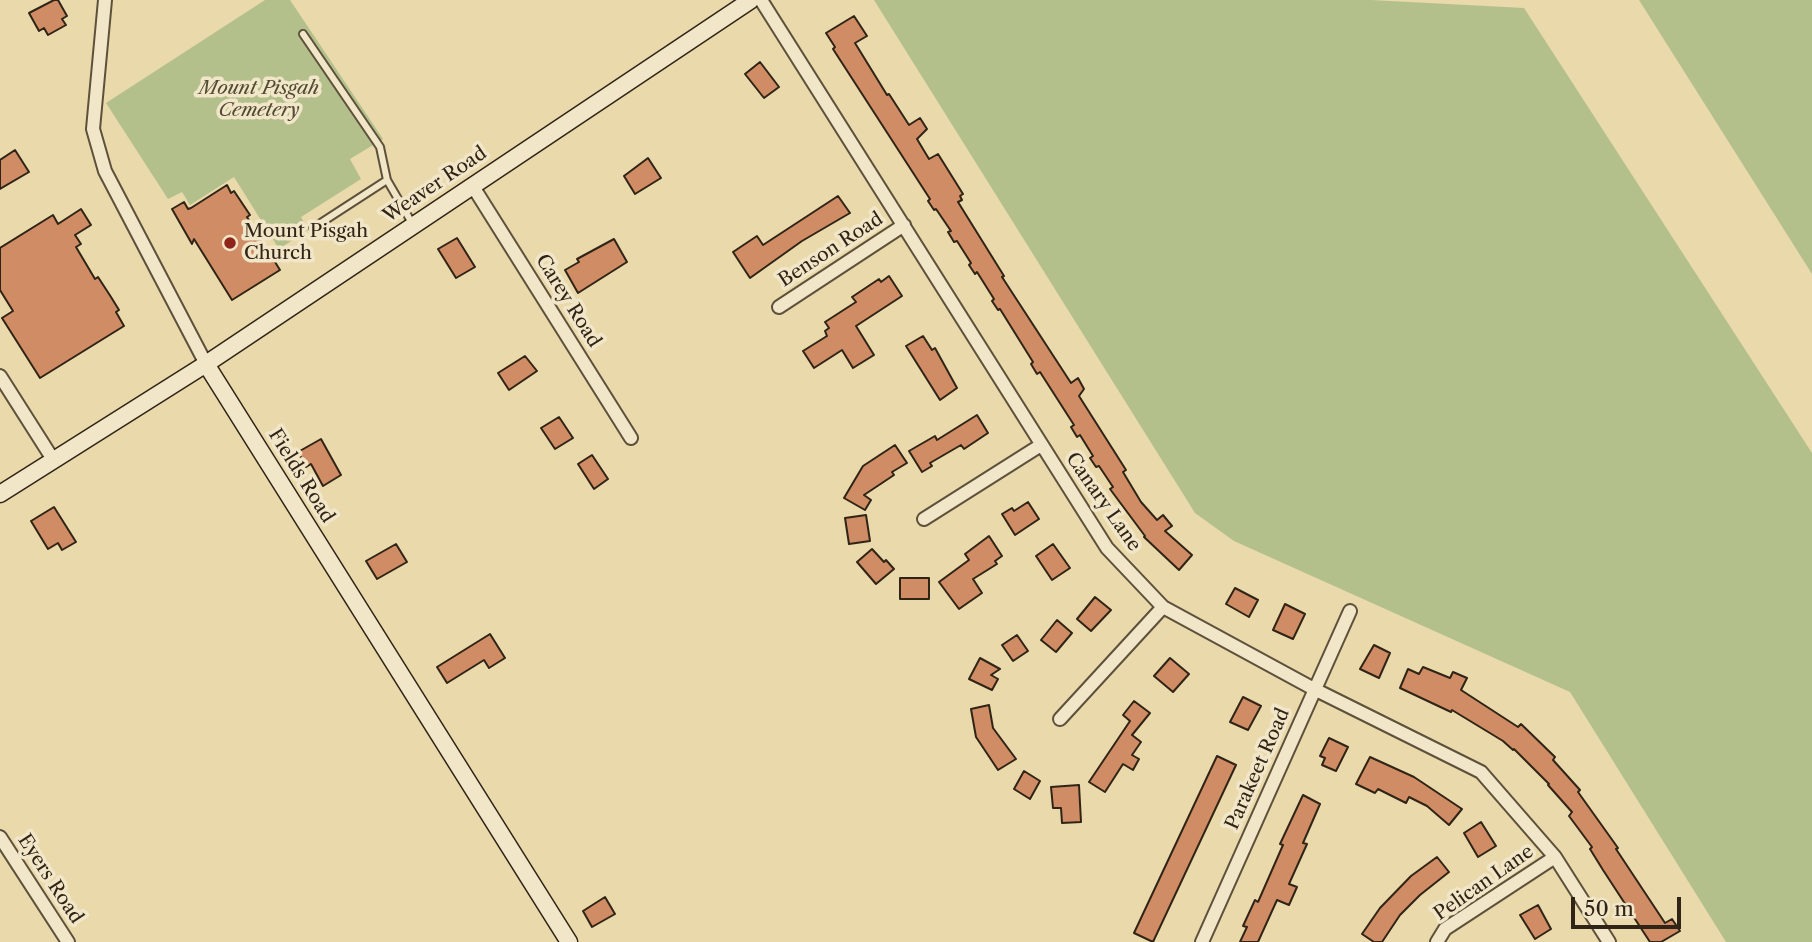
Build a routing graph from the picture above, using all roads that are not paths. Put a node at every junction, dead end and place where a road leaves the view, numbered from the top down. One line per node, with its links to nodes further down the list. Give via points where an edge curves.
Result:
1 (105, 0): 11 (street, Fields Road, via 93,129 105,171)
2 (751, 0): 6 (main road, Weaver Road)
3 (761, 0): 8 (street, Canary Lane)
4 (303, 34): 5 (lane, via 380,148)
5 (387, 180): 7 (lane); 9 (lane)
6 (472, 185): 7 (main road, Weaver Road); 13 (street, Carey Road)
7 (412, 225): 11 (main road, Weaver Road)
8 (904, 225): 10 (street, Benson Road); 14 (street, Canary Lane)
9 (313, 228)
10 (779, 307)
11 (206, 364): 15 (main road, Weaver Road); 25 (main road, Fields Road)
12 (0, 376): 15 (street)
13 (631, 438)
14 (1041, 445): 17 (street); 18 (street, Canary Lane, via 1107,548)
15 (54, 461): 16 (main road, Weaver Road)
16 (0, 495)
17 (924, 519)
18 (1163, 607): 20 (street, Canary Lane); 21 (street)
19 (1350, 611): 20 (street, Parakeet Road)
20 (1314, 689): 23 (street, Canary Lane, via 1481,772); 26 (street, Parakeet Road)
21 (1060, 719)
22 (0, 837): 24 (street, Eyers Road)
23 (1555, 857): 27 (street, Pelican Lane, via 1445,929); 28 (street, Canary Lane)
24 (68, 942)
25 (569, 942)
26 (1202, 942)
27 (1437, 942)
28 (1609, 942)

